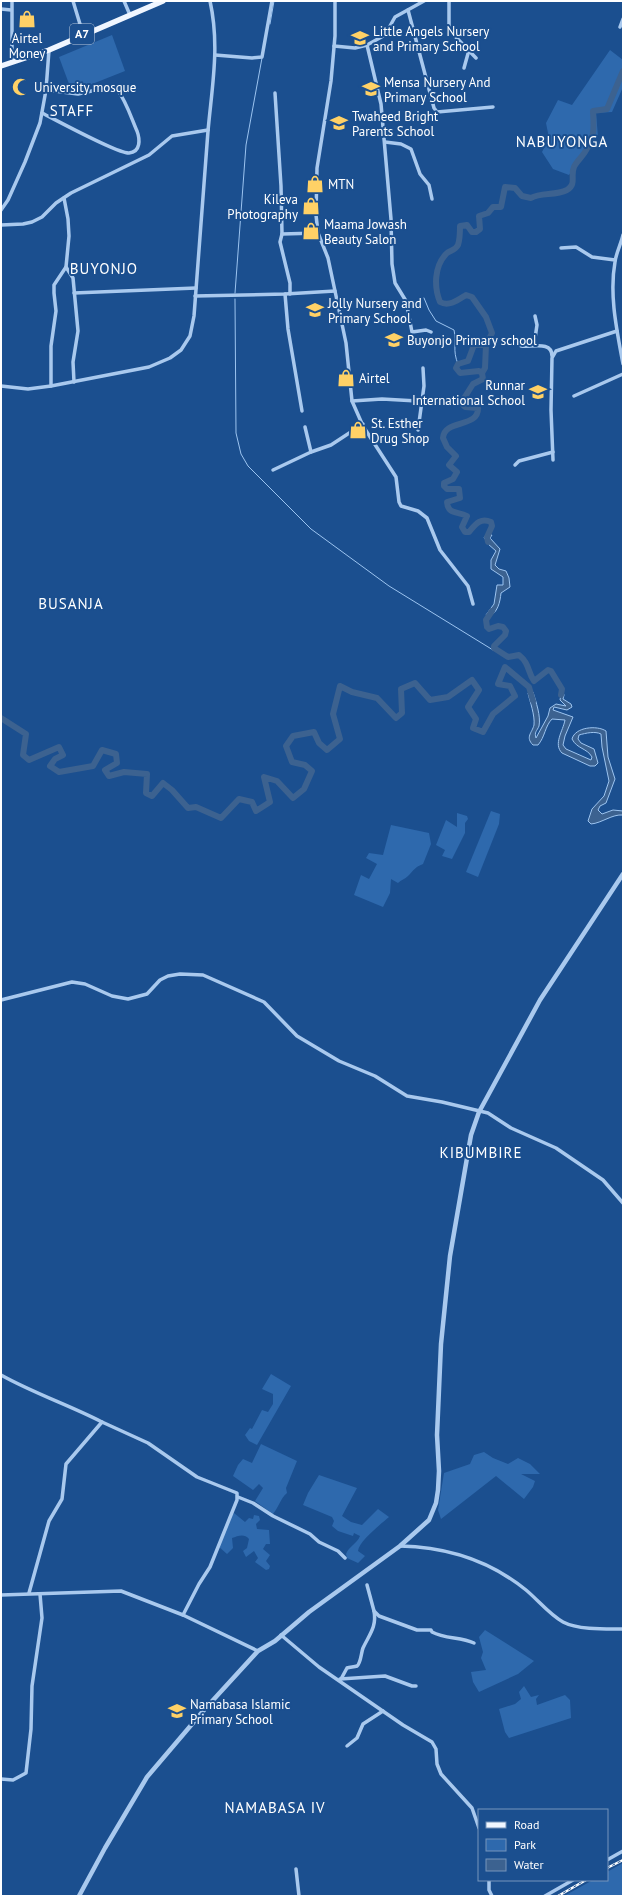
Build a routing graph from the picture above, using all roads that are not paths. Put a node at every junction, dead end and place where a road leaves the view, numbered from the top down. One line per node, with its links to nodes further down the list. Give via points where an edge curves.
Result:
1 (12, 1): 11 (street)
2 (73, 1): 16 (street)
3 (124, 1): 13 (street)
4 (163, 1): 13 (main road, A7)
5 (210, 1): 21 (street)
6 (272, 1): 21 (street, via 262,57)
7 (335, 1): 18 (street)
8 (424, 1): 12 (street)
9 (449, 1): 20 (street, via 449,30)
10 (1, 9): 11 (street)
11 (11, 10): 23 (street)
12 (408, 10): 17 (street, via 395,17 385,35); 28 (street, via 435,110 440,113)
13 (130, 15): 16 (main road, A7)
14 (623, 19): 15 (street)
15 (620, 27)
16 (83, 34): 19 (main road, A7)
17 (367, 44): 18 (street, via 355,48); 31 (street, via 381,104)
18 (334, 46): 36 (street, via 317,168)
19 (49, 50): 23 (main road, A7); 26 (street)
20 (469, 50): 22 (street); 25 (street)
21 (215, 55): 30 (street)
22 (476, 58)
23 (12, 61): 24 (main road, A7)
24 (1, 66)
25 (464, 68)
26 (46, 90): 29 (street); 29 (street, via 78,94 105,88 117,89 124,100 140,144 128,153 107,146)
27 (274, 93): 37 (street)
28 (493, 107)
29 (42, 113): 34 (street, via 25,162)
30 (208, 130): 32 (street, via 172,136 149,155); 42 (street)
31 (385, 142): 33 (street, via 411,148 420,174 429,185); 50 (street, via 390,248 395,283 406,301 412,332)
32 (64, 198): 35 (street, via 32,222); 41 (street, via 69,236)
33 (432, 199)
34 (1, 210)
35 (1, 225)
36 (318, 233): 37 (street); 43 (street, via 328,258)
37 (282, 234): 46 (street, via 280,242 290,283)
38 (623, 235): 40 (street)
39 (561, 248): 40 (street, via 576,247 592,256)
40 (615, 260): 49 (street, via 613,280)
41 (66, 267): 44 (street, via 73,278); 59 (street, via 54,285 56,310 51,346)
42 (196, 288): 44 (street); 47 (street)
43 (335, 291): 46 (street); 61 (street, via 346,342)
44 (74, 293): 57 (street, via 78,331 73,362)
45 (285, 294): 46 (street); 47 (street); 64 (street, via 288,329)
46 (290, 294)
47 (196, 296): 57 (street, via 190,336 183,348 174,356 149,368)
48 (535, 316): 51 (street, via 537,325)
49 (617, 331): 53 (street, via 556,351); 54 (street)
50 (431, 332)
51 (534, 345): 52 (street); 53 (street, via 550,349)
52 (521, 346)
53 (552, 358): 69 (street)
54 (623, 364)
55 (423, 368): 62 (street)
56 (623, 374): 60 (street)
57 (74, 382): 59 (street)
58 (1, 386): 59 (street)
59 (51, 386)
60 (574, 396)
61 (352, 401): 62 (street, via 382,399); 65 (street)
62 (422, 402): 63 (street); 67 (street)
63 (452, 403)
64 (302, 411)
65 (363, 424): 68 (street, via 331,444); 73 (street, via 396,477 401,506 418,511 427,518 440,550 468,586)
66 (305, 427): 68 (street)
67 (418, 430)
68 (311, 452): 72 (street)
69 (553, 452): 70 (street); 71 (street)
70 (553, 460)
71 (515, 465)
72 (273, 470)
73 (474, 604)
74 (623, 874): 76 (street, via 540,1000)
75 (1, 1000): 76 (street, via 72,982 128,999 146,994 168,976 203,975 264,1002 297,1036 339,1061 375,1076 407,1096)
76 (478, 1112): 77 (street, via 488,1113 511,1128 556,1148 603,1180); 81 (street, via 466,1156 450,1256 441,1344 437,1497 429,1520)
77 (623, 1203)
78 (1, 1375): 79 (street)
79 (102, 1422): 80 (street, via 148,1443 197,1477 231,1490); 84 (street, via 66,1464 62,1499 49,1521)
80 (238, 1497): 82 (street, via 310,1534); 88 (street, via 210,1567)
81 (400, 1546): 89 (street, via 451,1551 486,1564 525,1589 563,1622 576,1627); 90 (street)
82 (345, 1558)
83 (367, 1585): 87 (street)
84 (29, 1593): 85 (street); 86 (street)
85 (40, 1594): 88 (street, via 121,1591); 97 (street, via 42,1618 32,1686 26,1773 13,1780)
86 (1, 1595)
87 (374, 1611): 91 (street, via 379,1616 409,1627 431,1630 439,1636 463,1638); 93 (street, via 372,1632 359,1662 356,1666 347,1668)
88 (183, 1614): 92 (street)
89 (623, 1629)
90 (281, 1635): 92 (street); 93 (street, via 319,1667)
91 (474, 1643)
92 (258, 1651): 104 (street, via 147,1777)
93 (339, 1679): 94 (street, via 385,1676); 95 (street)
94 (416, 1686)
95 (383, 1711): 96 (street, via 363,1724 357,1738); 98 (street, via 434,1745 436,1764 441,1774 472,1808)
96 (347, 1746)
97 (1, 1779)
98 (478, 1825)
99 (623, 1851): 100 (street)
100 (608, 1859)
101 (296, 1869): 105 (street)
102 (488, 1881): 106 (street)
103 (571, 1881): 107 (street)
104 (79, 1896)
105 (299, 1896)
106 (492, 1896)
107 (545, 1896)

